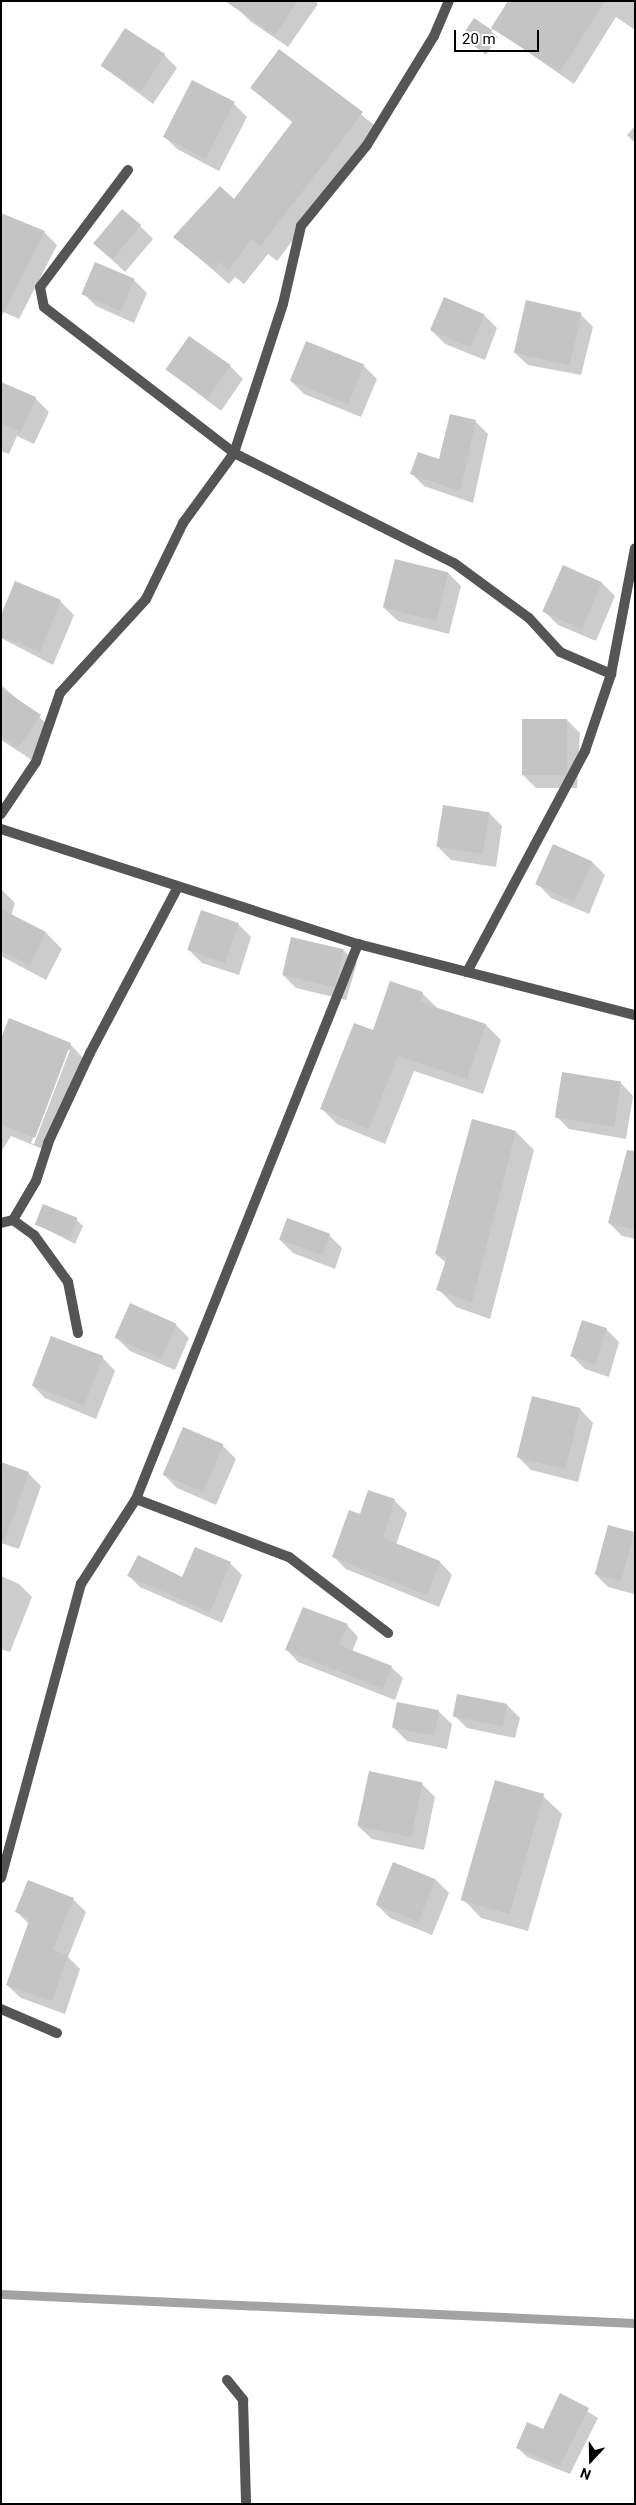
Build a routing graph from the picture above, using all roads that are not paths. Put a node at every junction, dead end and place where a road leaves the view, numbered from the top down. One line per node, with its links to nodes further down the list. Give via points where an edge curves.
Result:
1 (448, 1): 3 (street, via 434,36 367,145 301,226 283,304)
2 (128, 170): 3 (street, via 40,287 44,307)
3 (234, 453): 5 (street, via 454,563 529,618 560,652); 6 (street, via 183,523 146,599 60,693 36,762)
4 (635, 548): 5 (street)
5 (611, 674): 10 (street, via 585,751)
6 (1, 814)
7 (1, 829): 8 (street)
8 (178, 887): 9 (street); 12 (street, via 90,1053 48,1143 36,1181)
9 (358, 944): 10 (street); 15 (street)
10 (467, 972): 11 (street)
11 (635, 1015)
12 (14, 1220): 13 (street); 14 (street, via 34,1235 68,1282)
13 (1, 1223)
14 (78, 1333)
15 (136, 1499): 16 (street, via 289,1557); 17 (street, via 81,1584)
16 (388, 1633)
17 (1, 1878)
18 (1, 2010): 19 (street)
19 (57, 2033)
20 (227, 2380): 21 (street, via 243,2400)
21 (246, 2504)

